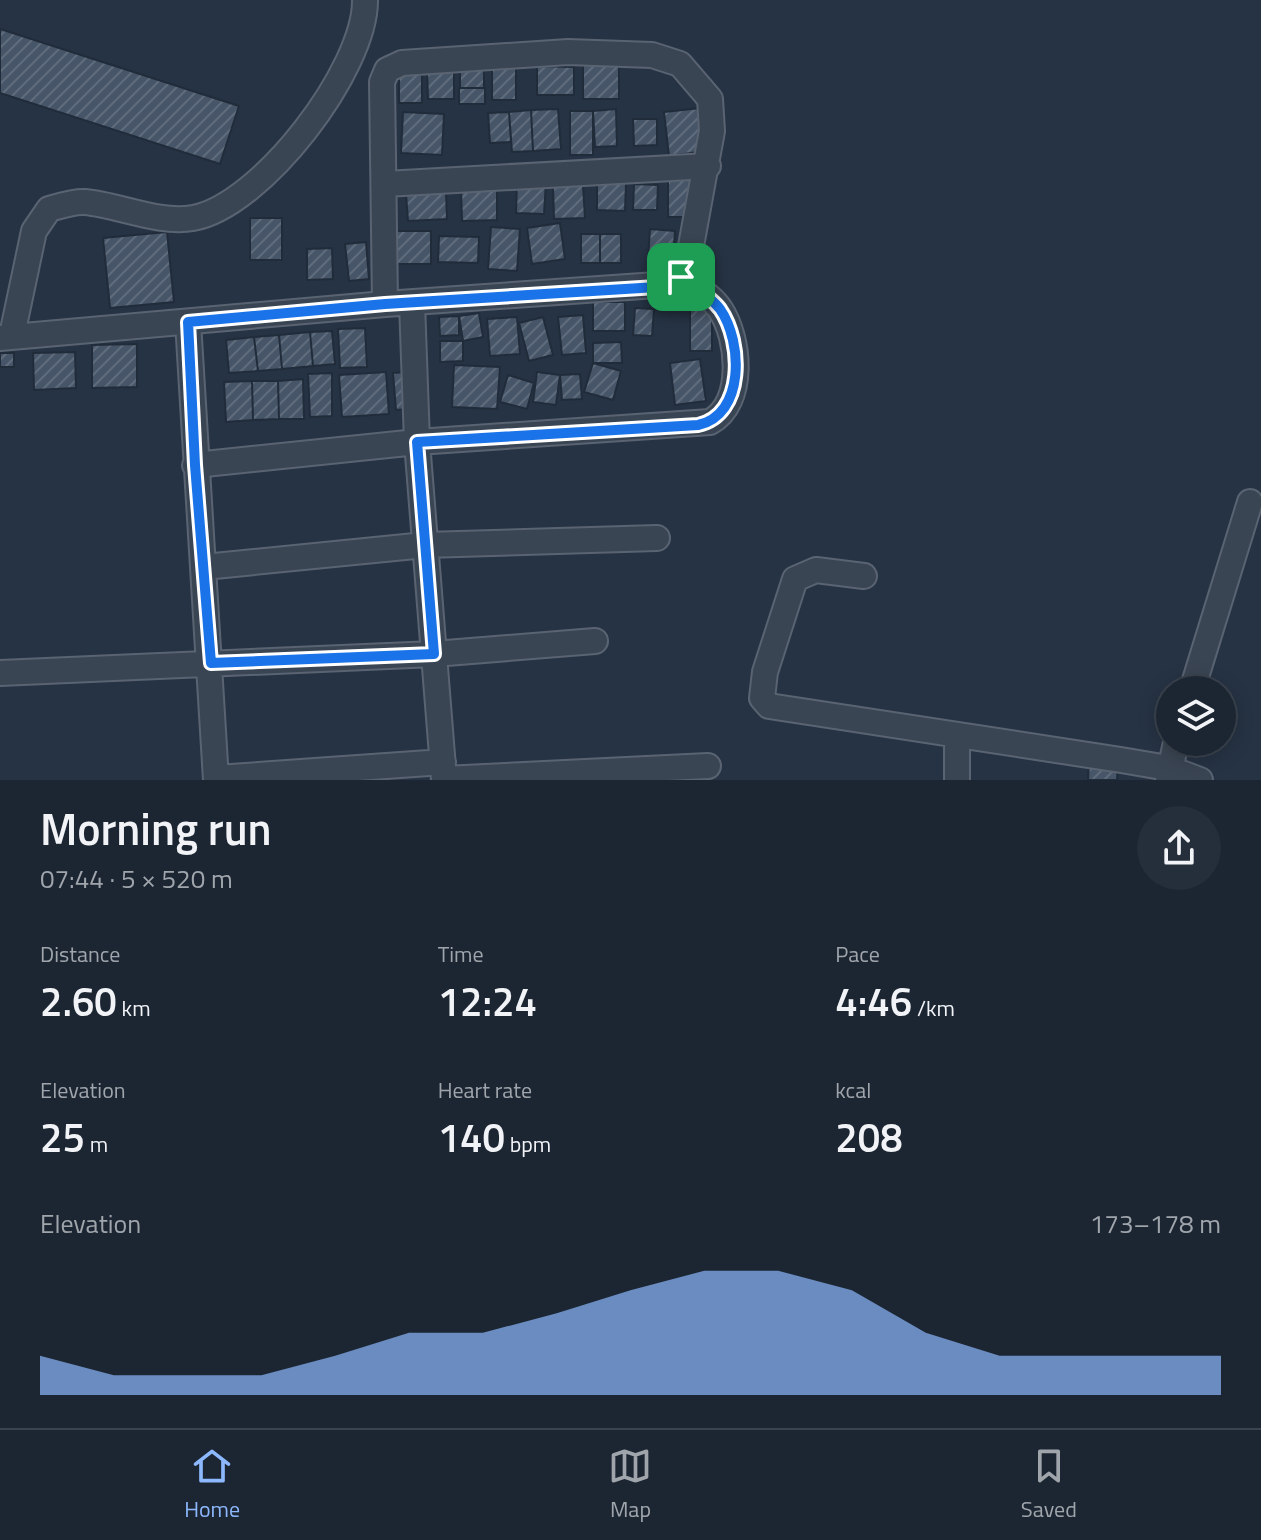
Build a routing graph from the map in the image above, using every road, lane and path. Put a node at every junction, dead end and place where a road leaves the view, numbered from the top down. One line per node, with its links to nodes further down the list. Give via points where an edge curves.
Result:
1 (365, 0): 8 (street, via 355,50 299,139 223,210 190,219 82,201 49,209 34,231)
2 (708, 166): 3 (street); 3 (street, via 710,99 680,64 652,55 543,53 402,63 387,70 382,82); 4 (street)
3 (385, 184): 6 (street)
4 (681, 277): 5 (street, via 657,287); 9 (street, via 713,300 730,332 735,361 732,392 728,407 715,420)
5 (412, 303): 6 (street); 9 (street)
6 (385, 304): 7 (street)
7 (188, 322): 8 (street); 10 (street)
8 (6, 337)
9 (417, 442): 10 (street); 13 (street)
10 (195, 465): 14 (street)
11 (1250, 502): 20 (street)
12 (657, 538): 13 (street)
13 (425, 545): 14 (street); 17 (street)
14 (204, 567): 18 (street)
15 (864, 576): 21 (street, via 816,570 795,579 765,672 764,701)
16 (595, 641): 17 (street)
17 (434, 654): 18 (street); 23 (street)
18 (211, 663): 19 (street); 25 (street)
19 (0, 673)
20 (1196, 676)
21 (957, 737): 24 (street); 26 (street)
22 (708, 766): 23 (street)
23 (444, 773): 25 (street)
24 (1168, 774): 27 (street)
25 (216, 779)
26 (957, 780)
27 (1200, 780)

